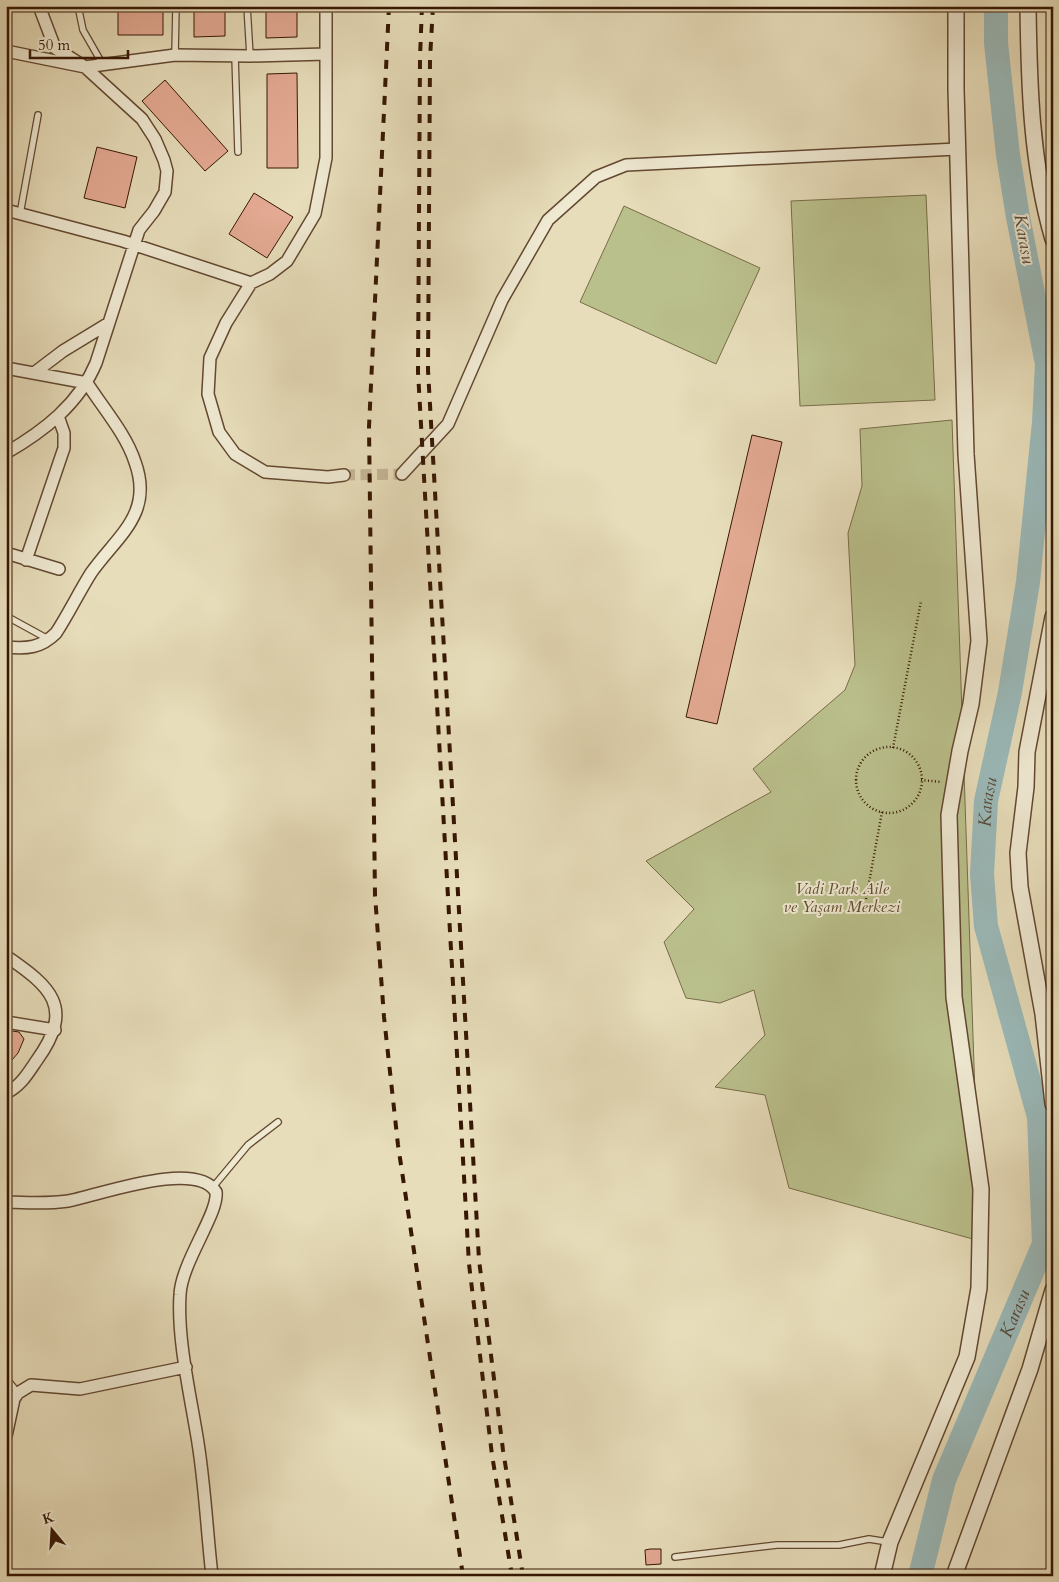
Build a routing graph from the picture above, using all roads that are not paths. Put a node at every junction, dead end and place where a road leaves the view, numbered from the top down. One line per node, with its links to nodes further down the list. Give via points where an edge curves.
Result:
1 (39, 6): 14 (street, via 55,48)
2 (78, 6): 13 (lane, via 83,30)
3 (176, 6): 10 (lane)
4 (247, 6): 12 (lane)
5 (326, 6): 9 (street)
6 (956, 6): 16 (street)
7 (1028, 6): 20 (street, via 1031,121 1044,210)
8 (6, 52): 14 (street)
9 (326, 54): 12 (street); 22 (street, via 326,158 315,214 287,261)
10 (174, 55): 11 (street); 13 (street)
11 (235, 56): 12 (street); 17 (lane)
12 (250, 56)
13 (103, 65): 14 (street)
14 (85, 67): 21 (street, via 142,119 164,160 167,171 165,192 139,230)
15 (38, 115): 19 (lane)
16 (957, 149): 29 (street, via 626,165 596,177 548,220 502,300 448,424); 51 (street, via 966,454 979,641 973,697 949,815 954,997 981,1188 979,1288 967,1357)
17 (238, 152)
18 (6, 210): 19 (street)
19 (20, 214): 21 (street)
20 (1053, 239)
21 (134, 245): 22 (street); 23 (street)
22 (251, 283): 30 (street, via 226,323 210,358 208,394 219,432 235,454 265,472 328,477)
23 (109, 323): 25 (street); 26 (street)
24 (6, 368): 25 (street)
25 (34, 373): 26 (street)
26 (87, 384): 27 (street); 36 (street, via 130,450 139,476 138,500 126,531 91,574)
27 (58, 416): 28 (street); 32 (street, via 64,433 64,448)
28 (6, 453)
29 (402, 474)
30 (344, 475)
31 (6, 553): 32 (street)
32 (26, 560): 33 (street)
33 (59, 569)
34 (6, 616): 36 (lane)
35 (1053, 617): 42 (street, via 1027,752 1018,853 1020,887 1042,1014)
36 (49, 640): 37 (street, via 34,647)
37 (6, 648)
38 (6, 956): 40 (street, via 45,986 55,1006)
39 (6, 1022): 40 (street)
40 (55, 1030): 41 (street, via 24,1079)
41 (6, 1093)
42 (1053, 1104)
43 (278, 1122): 44 (lane, via 248,1145)
44 (213, 1187): 45 (street, via 197,1181 165,1178 66,1201); 47 (street, via 217,1198 186,1266 180,1292)
45 (6, 1202)
46 (1053, 1290): 55 (street, via 1030,1369)
47 (186, 1367): 49 (street, via 80,1389 31,1384); 53 (street)
48 (6, 1378): 49 (lane)
49 (18, 1393): 50 (street)
50 (6, 1436)
51 (890, 1542): 52 (lane, via 869,1539 831,1545 777,1545); 54 (street)
52 (675, 1557)
53 (212, 1576)
54 (882, 1576)
55 (954, 1576)

